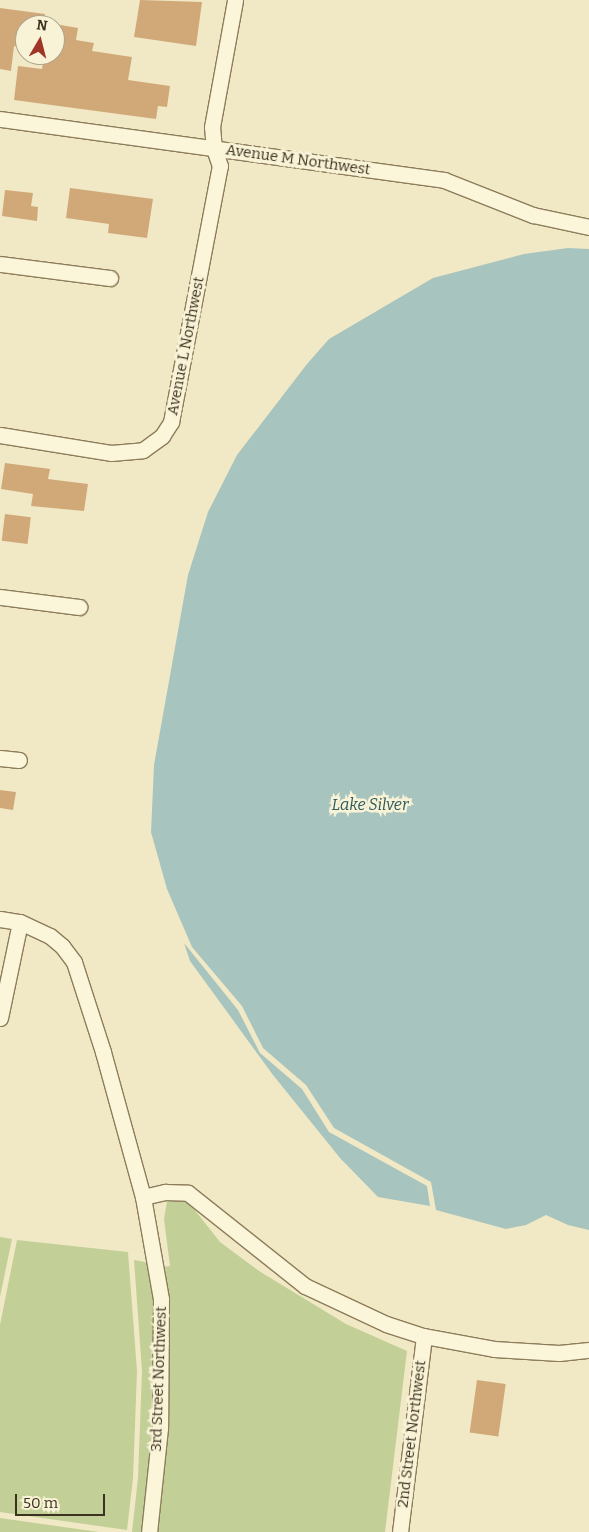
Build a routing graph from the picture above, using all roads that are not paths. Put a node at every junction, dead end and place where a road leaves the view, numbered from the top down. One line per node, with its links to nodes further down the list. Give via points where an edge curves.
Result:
1 (235, 0): 3 (street, Avenue L Northwest, via 212,127)
2 (0, 119): 3 (street, Avenue M Northwest)
3 (214, 149): 4 (street, Avenue M Northwest, via 444,180 533,215); 7 (street, Avenue L Northwest, via 220,166 172,422 162,436 143,450 112,453)
4 (589, 227)
5 (0, 264): 6 (street)
6 (110, 278)
7 (0, 435)
8 (0, 597): 9 (street)
9 (79, 607)
10 (0, 758): 11 (street)
11 (18, 760)
12 (0, 919): 13 (street, 3rd Street Northwest)
13 (20, 922): 14 (street); 15 (street, 3rd Street Northwest, via 50,936 74,962)
14 (0, 1018)
15 (143, 1197): 16 (street, via 165,1192 188,1193 305,1286 367,1316); 18 (street, 3rd Street Northwest, via 161,1308 160,1428)
16 (424, 1336): 17 (street, via 522,1351); 19 (street, 2nd Street Northwest)
17 (589, 1350)
18 (149, 1532)
19 (400, 1532)

